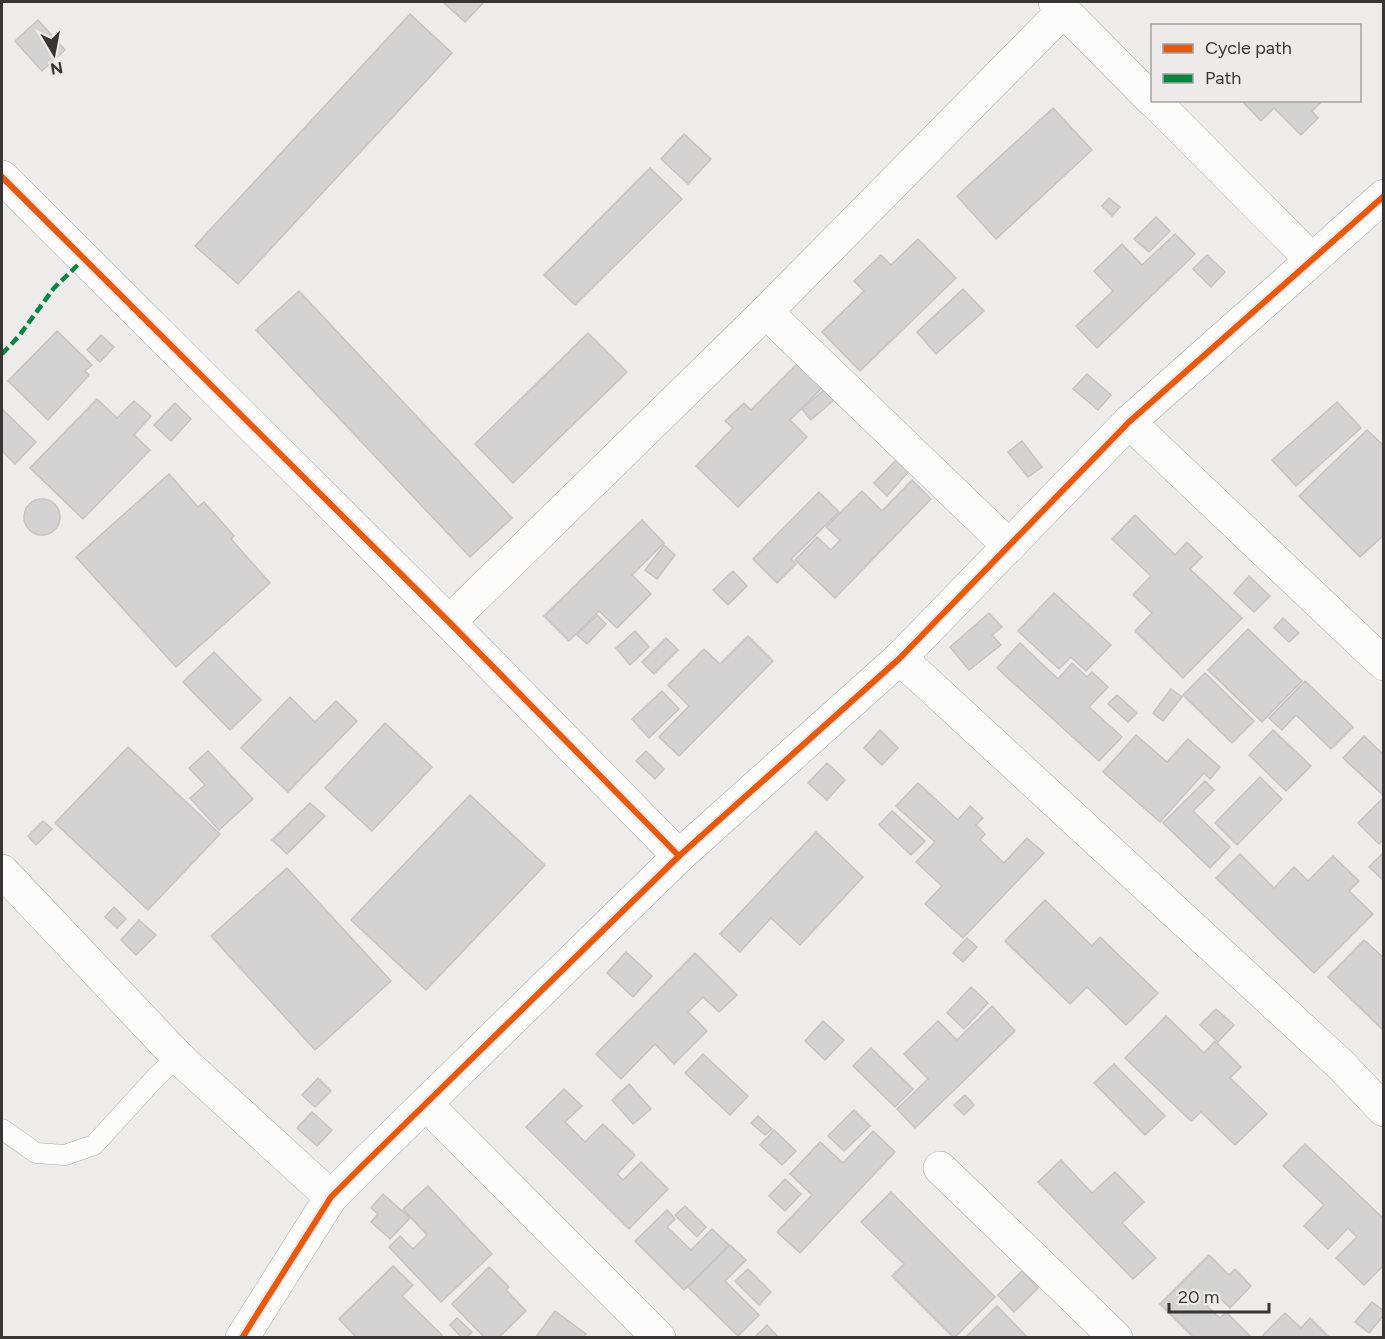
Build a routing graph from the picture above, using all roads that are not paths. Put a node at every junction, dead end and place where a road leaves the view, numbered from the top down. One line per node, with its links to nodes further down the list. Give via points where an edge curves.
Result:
1 (1059, 6): 2 (street); 7 (street)
2 (1151, 98)
3 (1155, 102): 6 (street)
4 (2, 177): 10 (street)
5 (1383, 196): 6 (street)
6 (1312, 260): 8 (street)
7 (765, 312): 9 (street); 10 (street)
8 (1130, 422): 9 (street); 12 (street)
9 (1009, 546): 11 (street)
10 (449, 622): 13 (street)
11 (900, 658): 13 (street); 17 (street, via 1340,1064)
12 (1383, 664)
13 (679, 856): 16 (street)
14 (2, 871): 15 (street)
15 (178, 1057): 18 (lane, via 94,1145 65,1155 36,1153); 20 (street)
16 (426, 1104): 20 (street); 22 (street)
17 (1383, 1110)
18 (2, 1129)
19 (940, 1168): 23 (street)
20 (331, 1197): 21 (street)
21 (242, 1338)
22 (659, 1338)
23 (1116, 1338)

